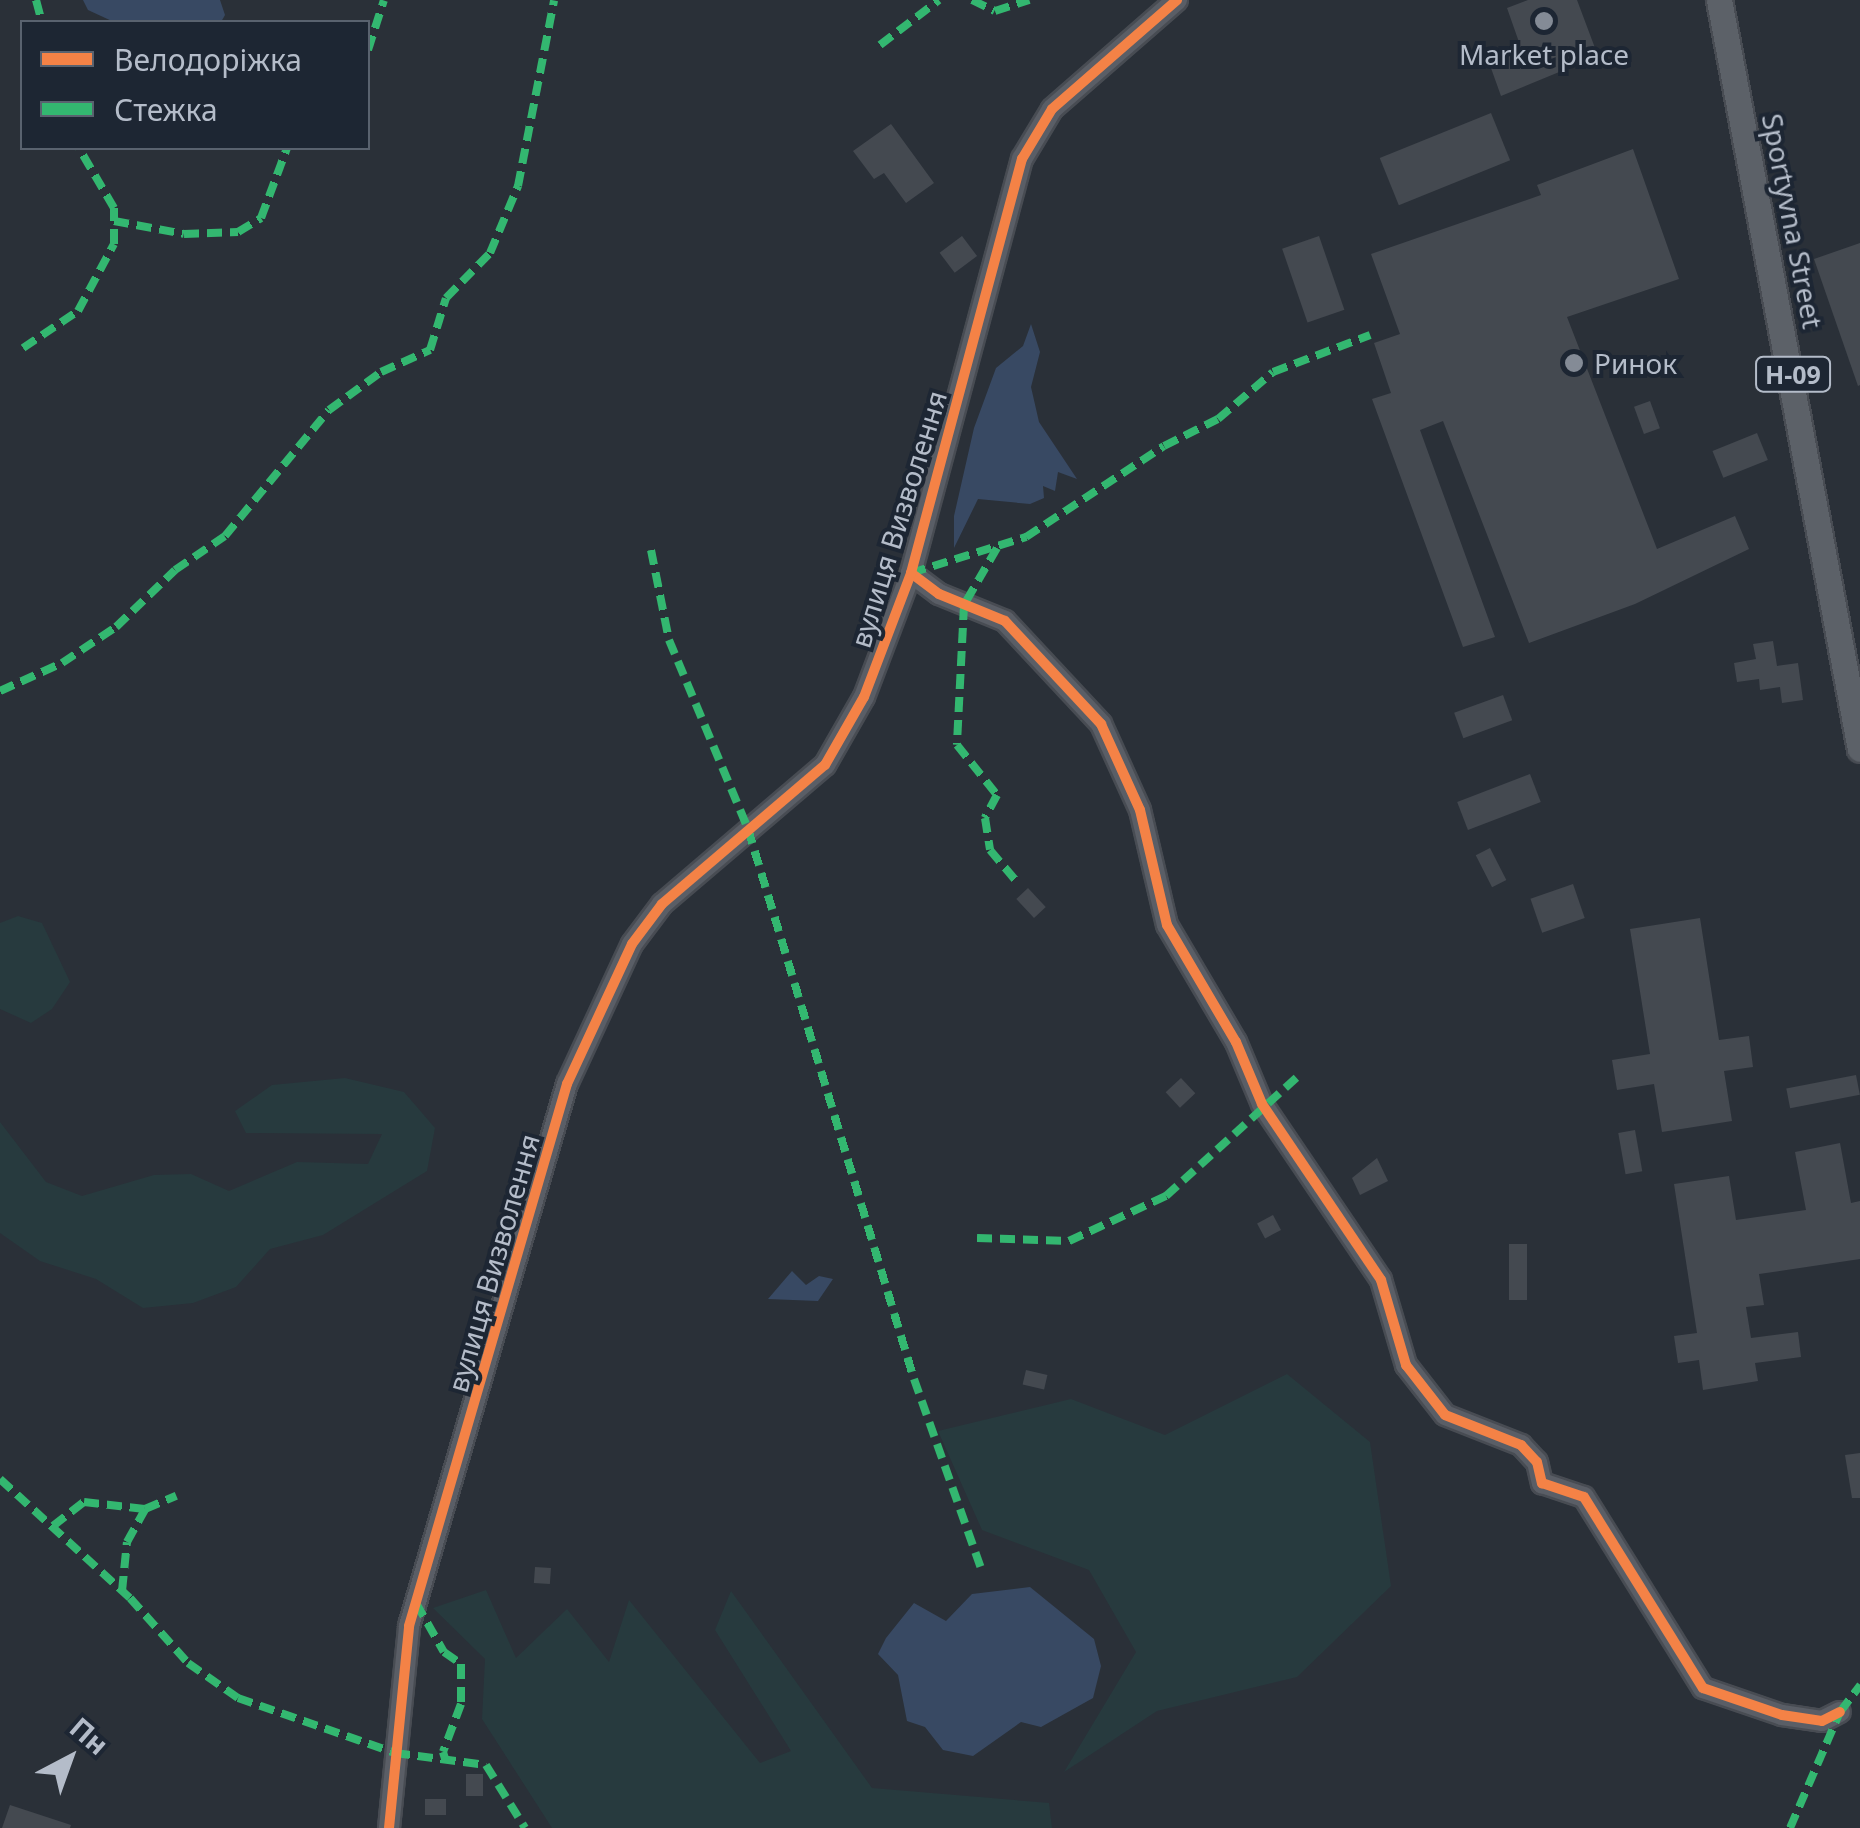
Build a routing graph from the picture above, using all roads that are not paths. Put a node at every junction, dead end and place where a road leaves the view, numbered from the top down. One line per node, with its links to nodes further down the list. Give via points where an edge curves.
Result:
1 (1177, 0): 3 (street, вулиця Визволення, via 1052,109 1022,159)
2 (1719, 0): 4 (main road, Sportyvna Street / Н-09)
3 (911, 573): 5 (street, via 938,594 1004,620 1101,724 1140,810 1167,925 1236,1042 1262,1104 1381,1280 1406,1365 1445,1415 1522,1446 1537,1462 1542,1483 1584,1497 1703,1688 1782,1715 1822,1721); 6 (street, вулиця Визволення, via 864,697 825,765 662,904 632,944 567,1084 408,1626)
4 (1860, 750)
5 (1840, 1712)
6 (389, 1828)

